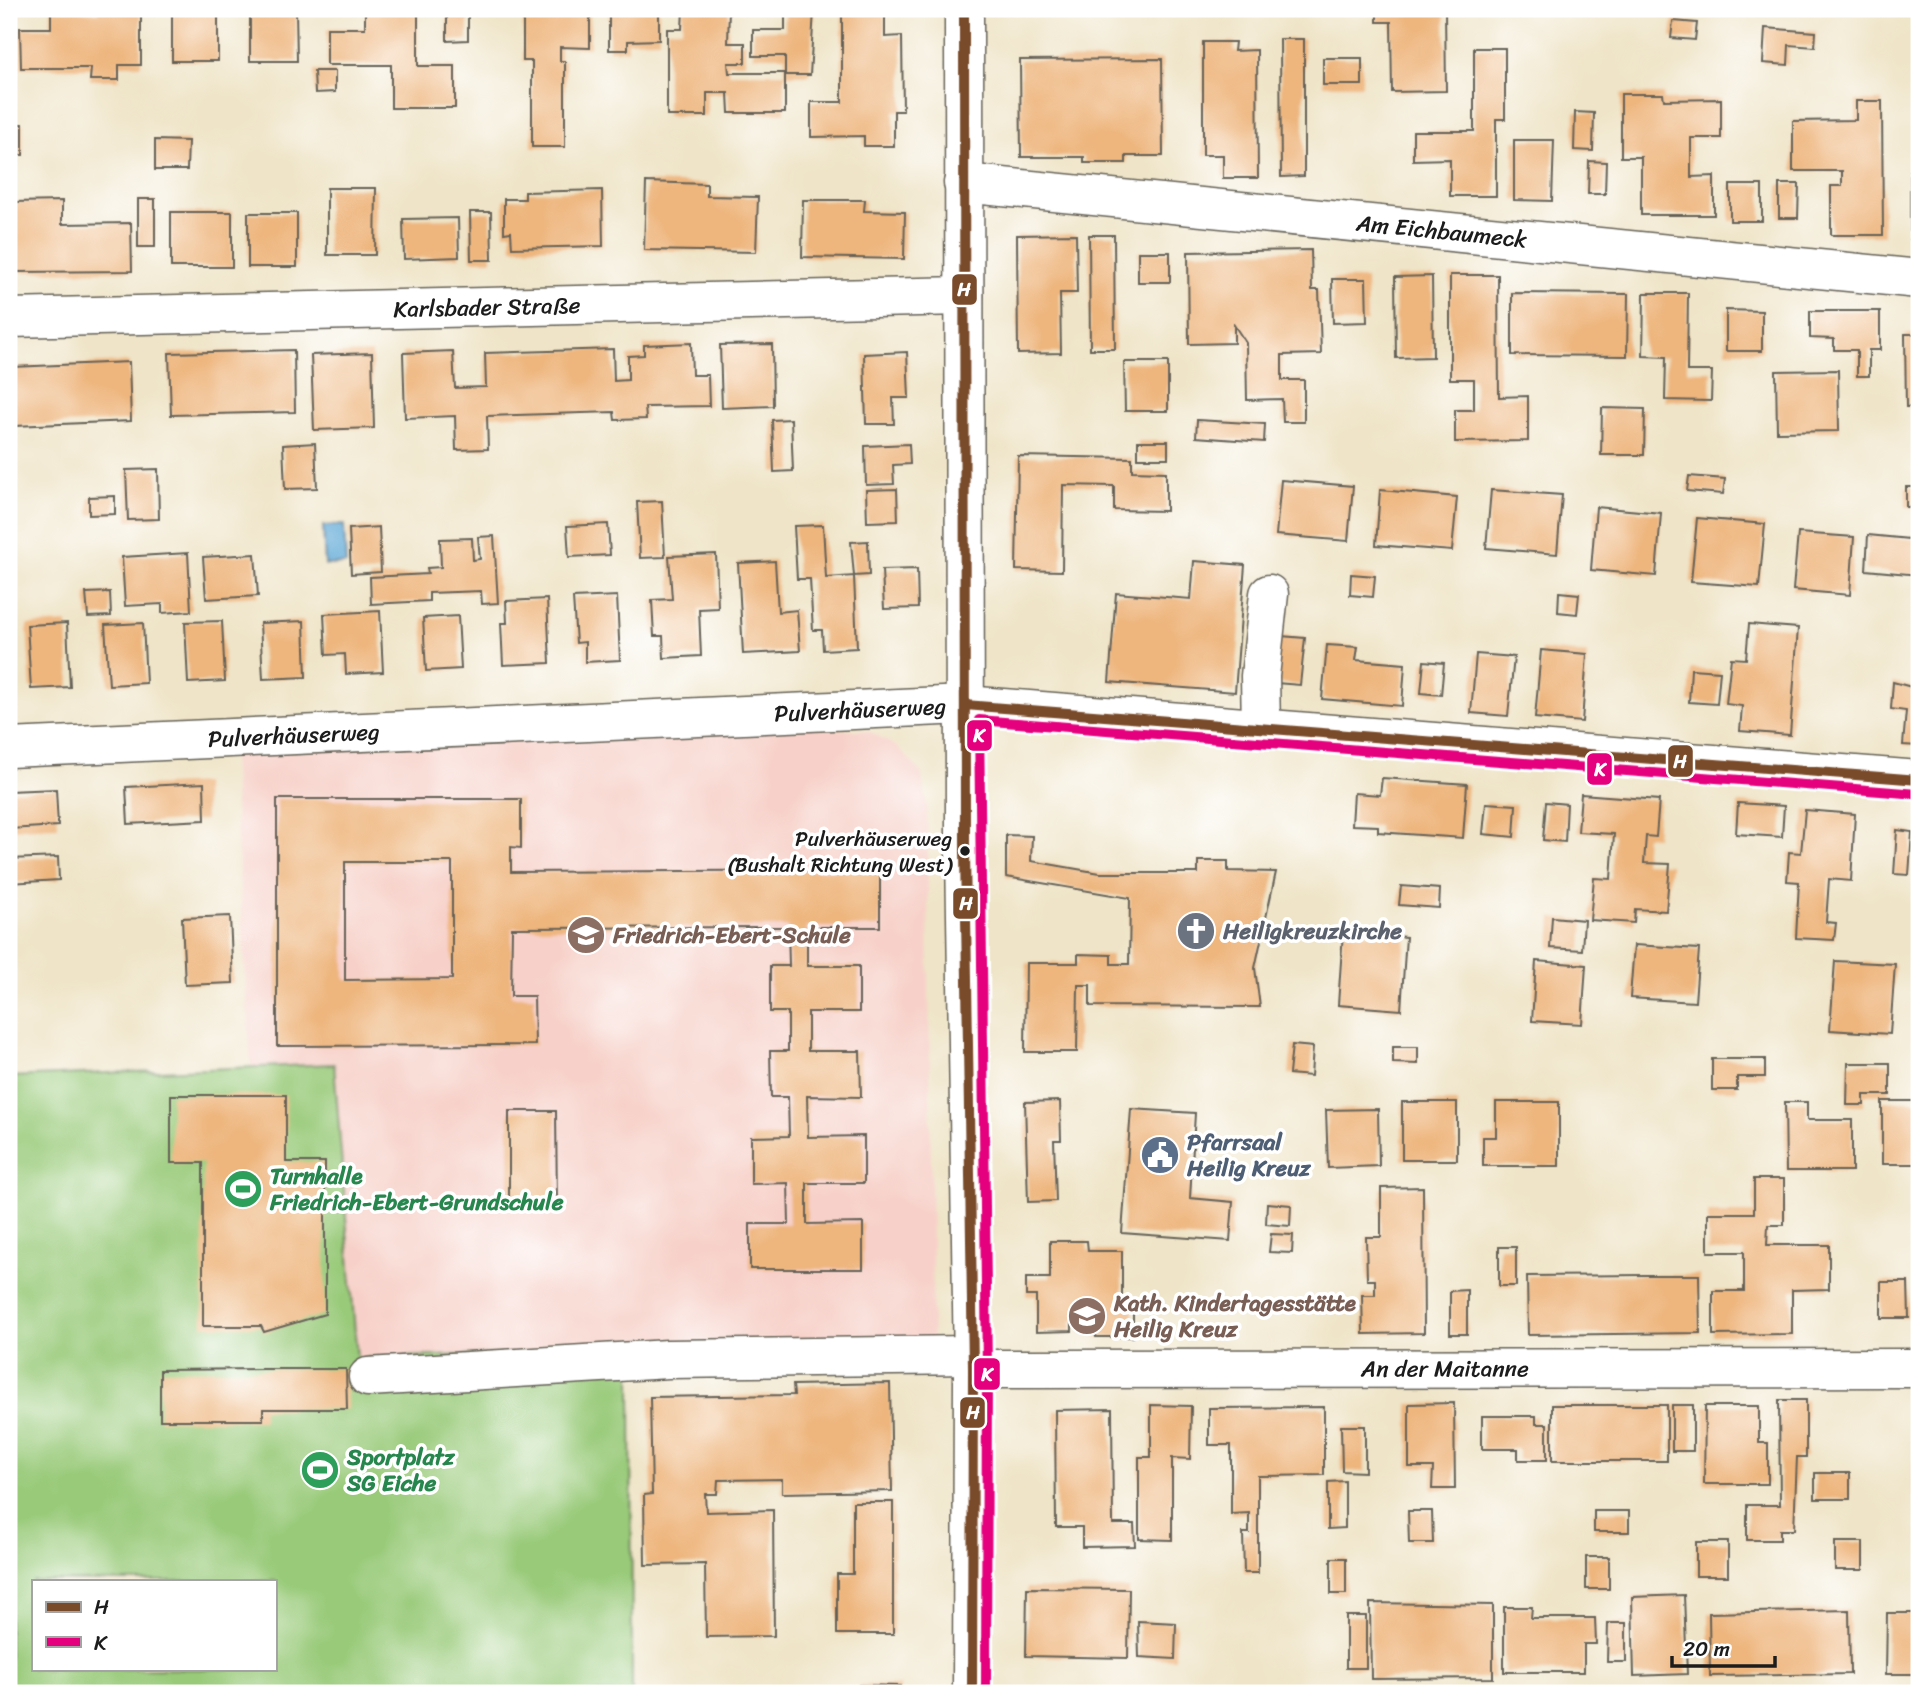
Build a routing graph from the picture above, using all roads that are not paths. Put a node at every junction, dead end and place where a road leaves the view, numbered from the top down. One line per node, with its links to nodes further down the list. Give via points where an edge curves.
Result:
1 (964, 9): 2 (street)
2 (963, 183): 3 (street, Am Eichbaumeck); 4 (street)
3 (1919, 279)
4 (964, 296): 5 (street, Karlsbader Straße); 7 (street)
5 (9, 318)
6 (1269, 594): 8 (street)
7 (965, 705): 8 (street, Pulverhäuserweg); 9 (street, Pulverhäuserweg); 11 (street)
8 (1261, 728): 10 (street, Pulverhäuserweg)
9 (9, 748)
10 (1919, 780)
11 (972, 1362): 12 (street, An der Maitanne); 13 (street, An der Maitanne, via 668,1359); 14 (street)
12 (1919, 1368)
13 (368, 1377)
14 (972, 1693)

